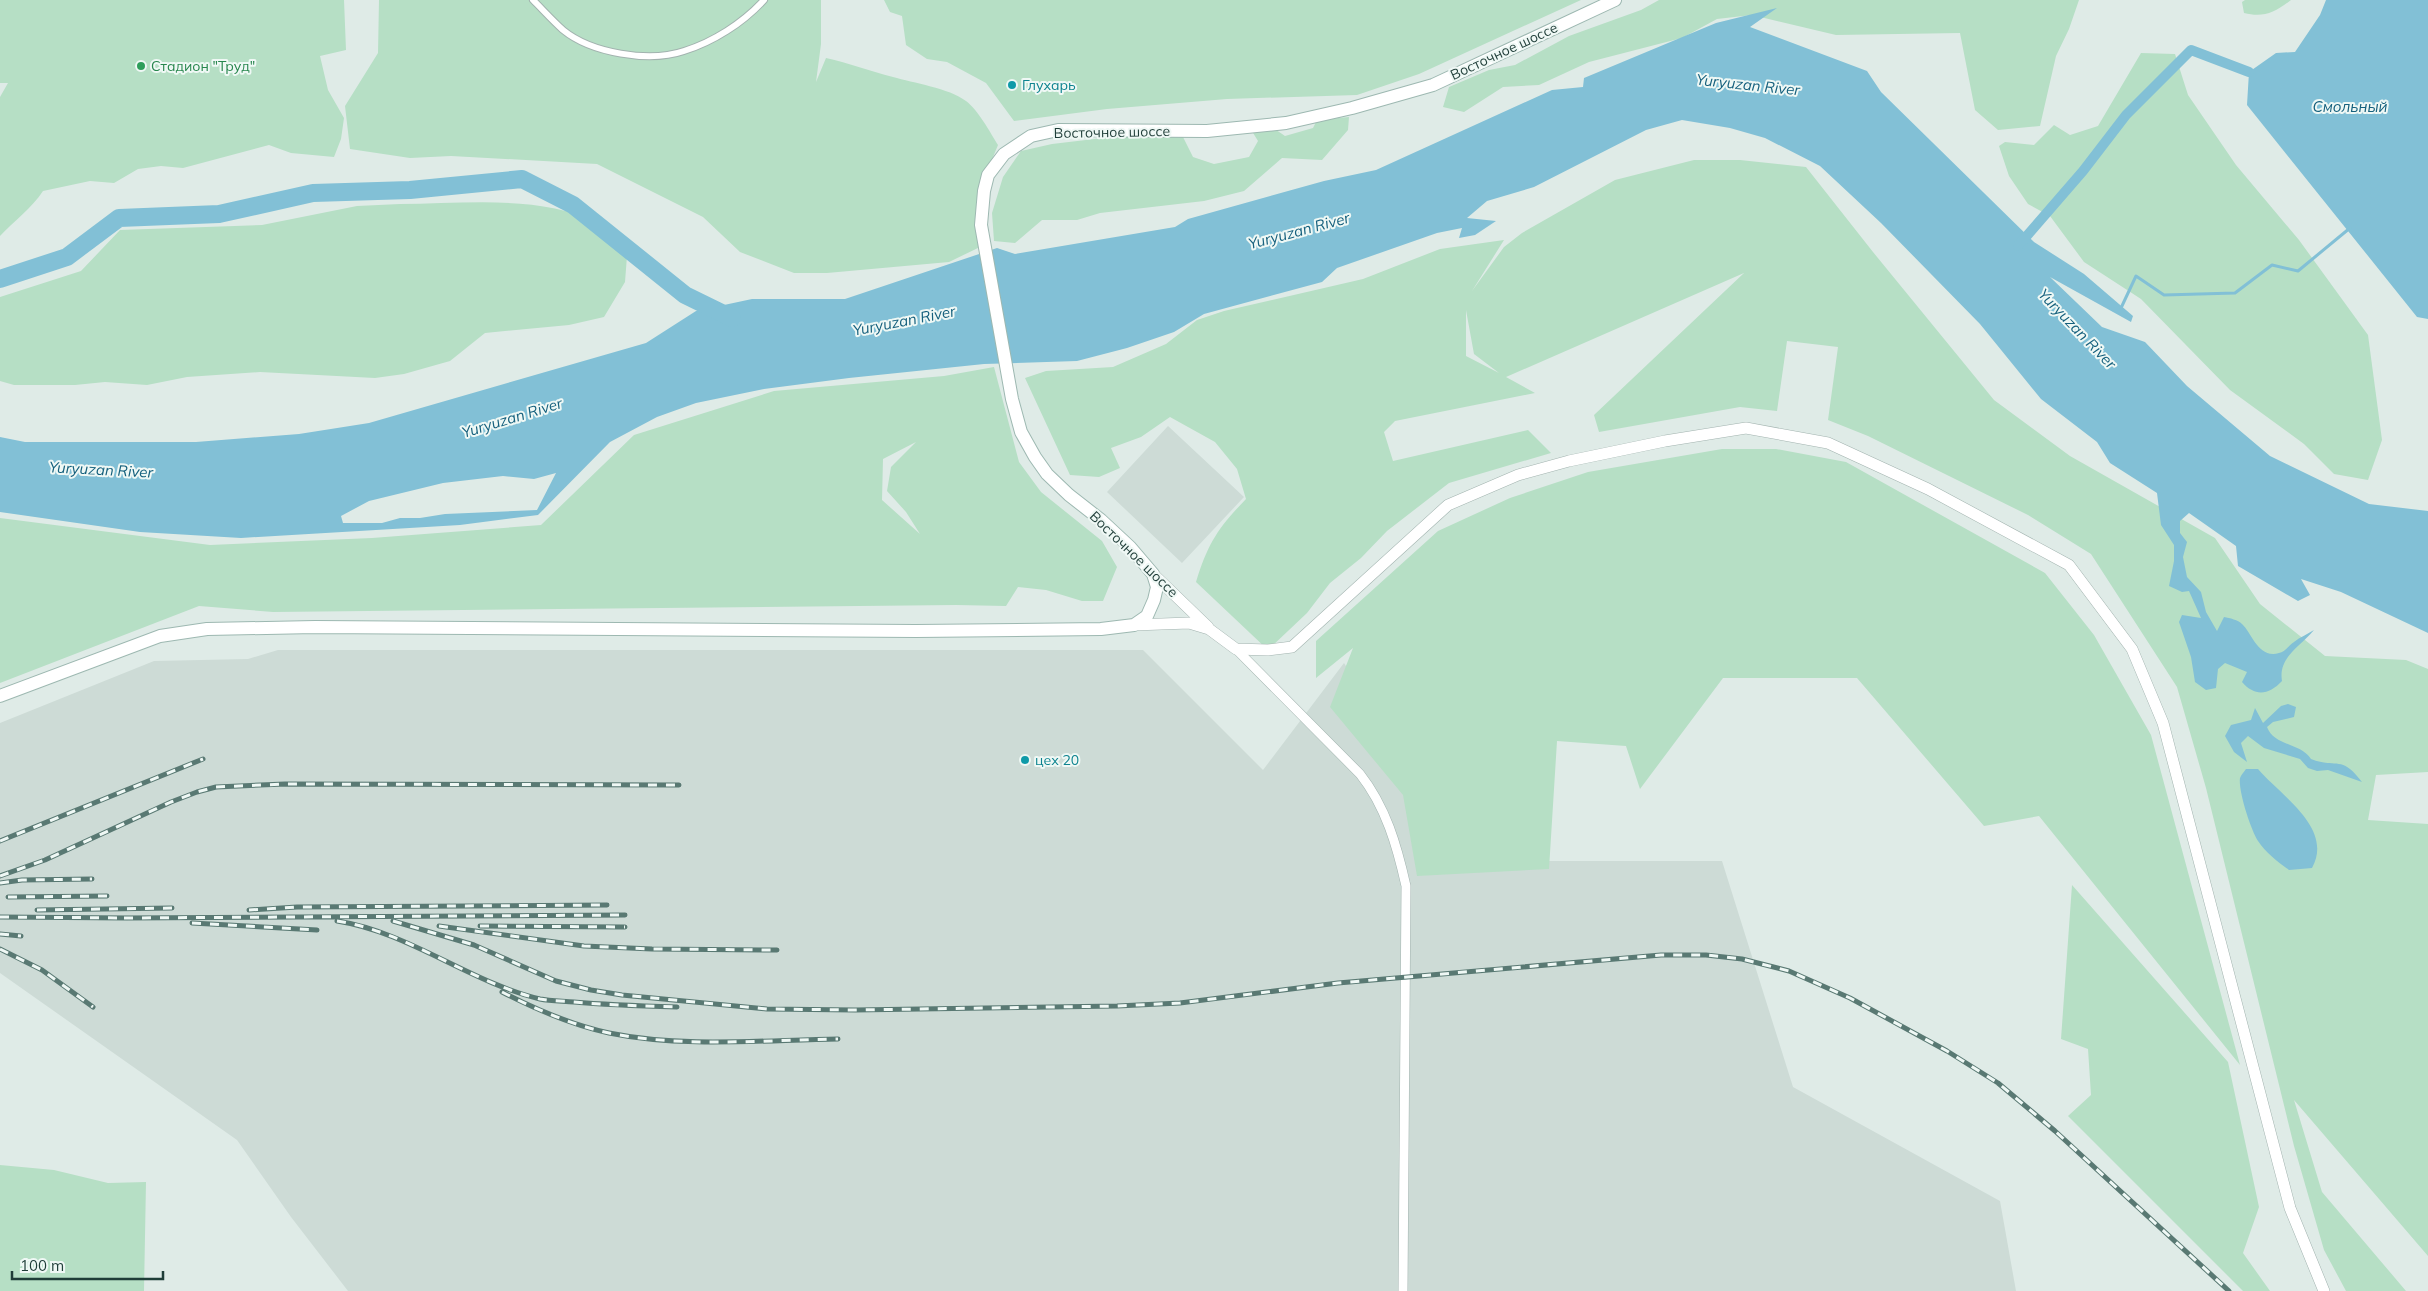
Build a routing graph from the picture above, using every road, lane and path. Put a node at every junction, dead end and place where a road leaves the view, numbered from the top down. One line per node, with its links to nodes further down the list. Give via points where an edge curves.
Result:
1 (533, 0): 2 (street, via 564,31 594,48 634,57 682,52 708,41 753,12)
2 (764, 0)
3 (1615, 0): 4 (main road, Восточное шоссе, via 1433,85 1343,110 1286,123 1207,131 1058,130 1031,136 1004,154 988,175 981,225 1012,399 1021,432 1047,474 1130,547)
4 (1153, 574): 5 (main road, via 1157,587 1154,600 1147,616); 6 (street, Восточное шоссе)
5 (1134, 625): 6 (street, via 1189,623); 8 (main road, via 1101,629 916,631 207,629 160,636)
6 (1210, 629): 7 (street, Восточное шоссе)
7 (1236, 649): 9 (street, via 1360,774 1373,791 1397,847 1406,886); 10 (street, via 1292,647 1448,505 1518,475 1569,461 1746,428 1828,443 1928,488 2069,565 2132,649 2163,723 2290,1208)
8 (0, 696)
9 (1403, 1291)
10 (2324, 1291)

